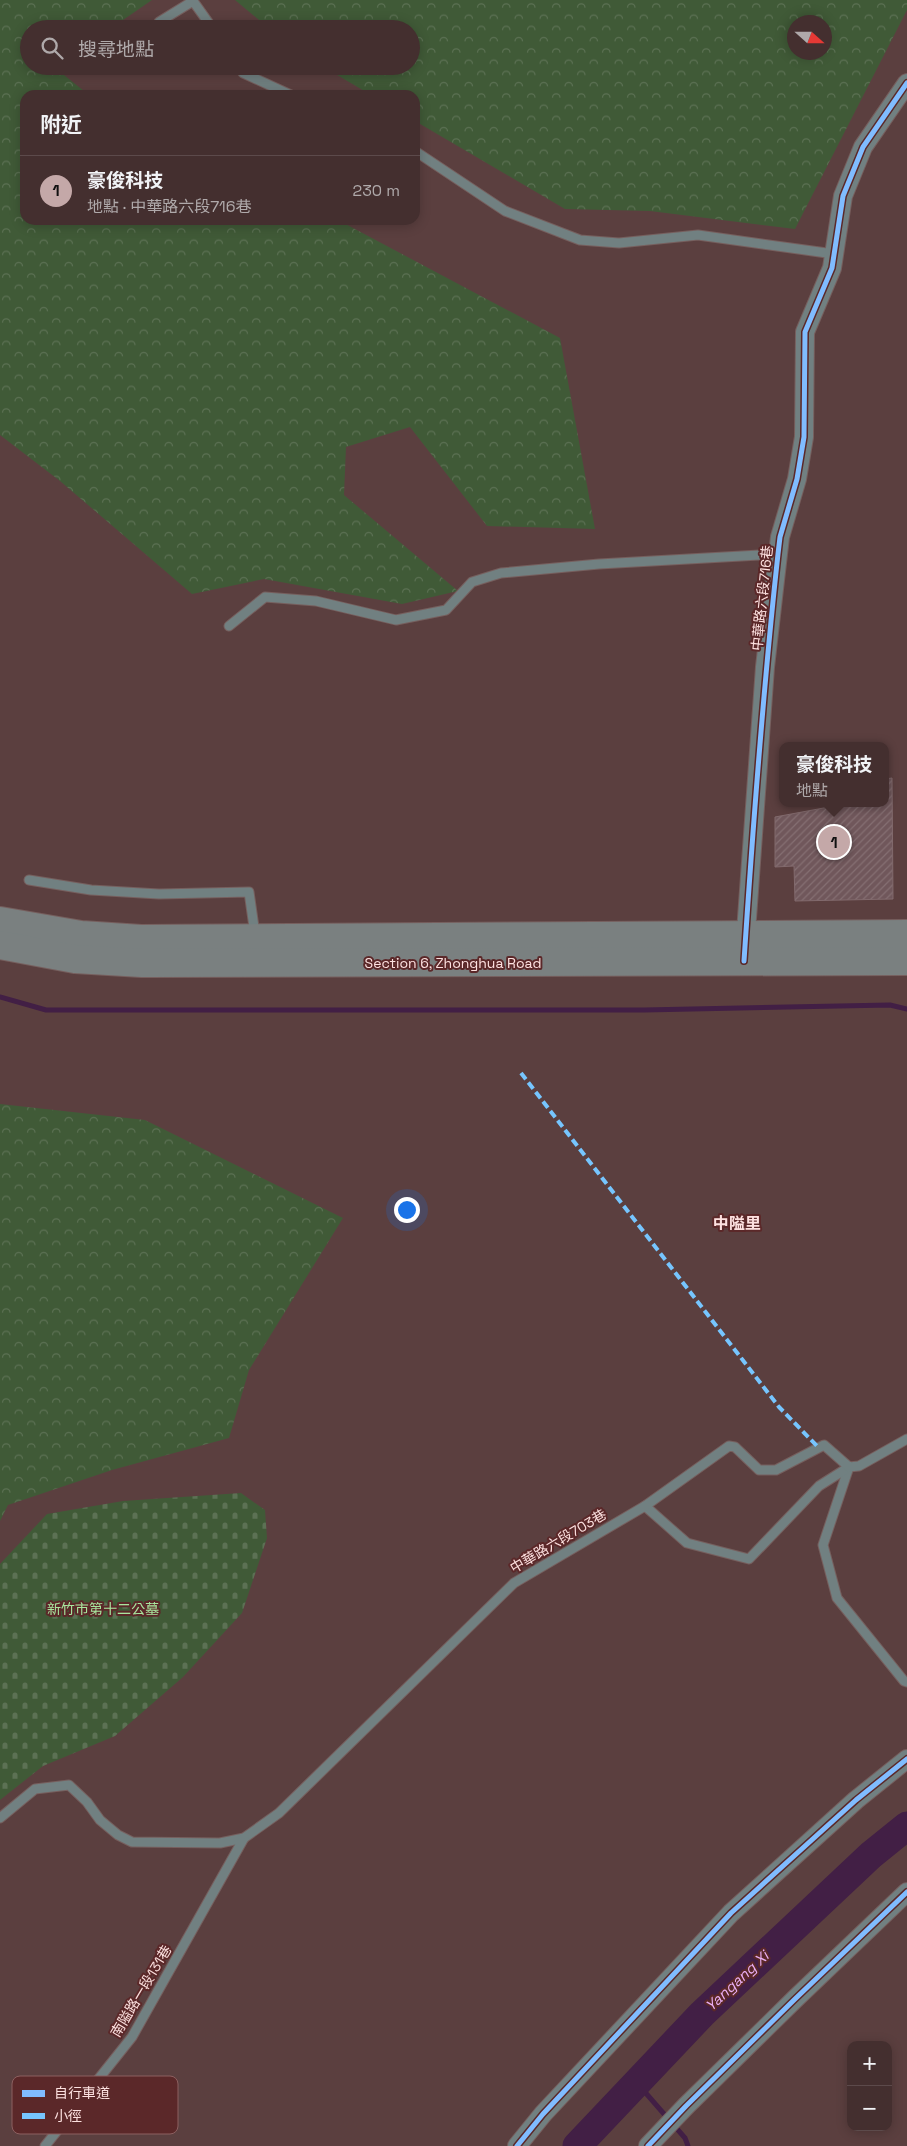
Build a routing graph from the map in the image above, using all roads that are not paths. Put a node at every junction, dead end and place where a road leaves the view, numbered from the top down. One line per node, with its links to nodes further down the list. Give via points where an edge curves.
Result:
1 (163, 20): 2 (lane, via 193,1)
2 (207, 20)
3 (248, 75): 5 (lane)
4 (907, 83): 7 (street, 中華路六段716巷, via 863,146 843,196)
5 (280, 90)
6 (420, 154): 7 (lane, via 505,211 580,240 619,243 698,235)
7 (834, 254): 8 (street, 中華路六段716巷, via 832,268 805,332 804,437)
8 (778, 554): 9 (lane, via 501,573 472,582 446,610 396,620 316,601 266,597); 15 (street, 中華路六段716巷, via 762,704)
9 (230, 626)
10 (29, 880): 13 (lane, via 91,890 159,894 249,892)
11 (0, 921): 13 (main road, Section 6, Zhonghua Road, via 80,935)
12 (907, 934): 15 (main road, Section 6, Zhonghua Road)
13 (256, 940): 15 (main road, Section 6, Zhonghua Road)
14 (0, 945): 15 (main road, Section 6, Zhonghua Road, via 75,959 142,963)
15 (745, 949): 16 (main road, Section 6, Zhonghua Road)
16 (907, 961)
17 (907, 1439): 18 (lane, via 859,1466)
18 (849, 1467): 19 (lane, 中華路六段703巷, via 824,1445 776,1470 759,1470 730,1446); 19 (lane, via 819,1486 749,1559 687,1542); 20 (lane, via 823,1545 837,1598)
19 (645, 1506): 23 (lane, 中華路六段703巷, via 514,1582 279,1813)
20 (907, 1682)
21 (907, 1759): 28 (street, via 856,1800 731,1913)
22 (0, 1818): 23 (lane, via 35,1790 69,1785 100,1820 132,1842 220,1843)
23 (244, 1838): 25 (lane, 南隘路一段131巷, via 132,2037)
24 (907, 1892): 29 (street)
25 (101, 2076)
26 (55, 2134): 27 (lane, 南隘路一段131巷)
27 (45, 2146)
28 (517, 2146)
29 (648, 2146)

